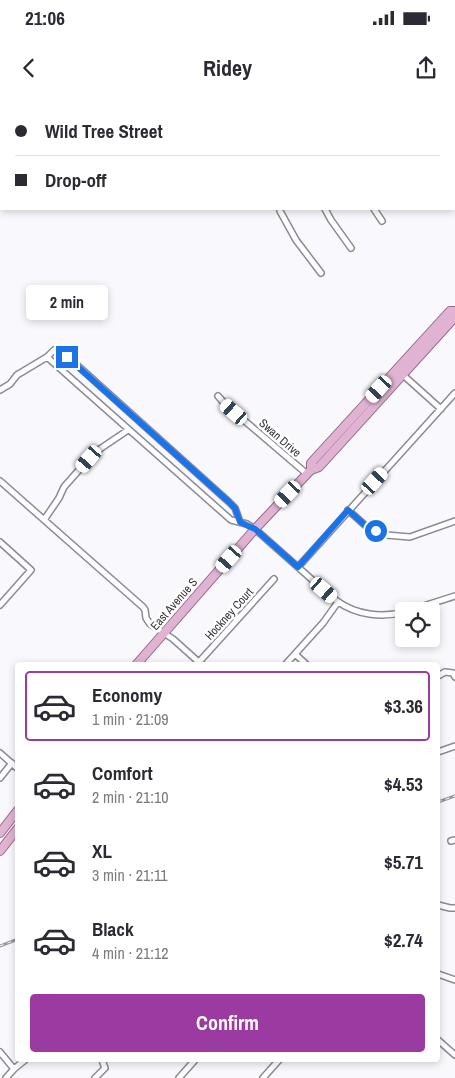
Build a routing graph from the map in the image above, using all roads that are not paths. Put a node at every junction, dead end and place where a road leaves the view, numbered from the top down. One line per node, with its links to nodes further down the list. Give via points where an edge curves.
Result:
1 (326, 210): 5 (street)
2 (375, 210): 4 (street)
3 (280, 211): 6 (street)
4 (382, 221)
5 (351, 248)
6 (320, 273)
7 (455, 312): 8 (main road, East Avenue S, via 450,311); 10 (main road, East Avenue S, via 455,316)
8 (422, 341): 10 (street, via 420,350 401,372); 16 (main road, East Avenue S, via 311,463)
9 (47, 357): 11 (street, via 17,375); 15 (street); 21 (street, via 58,348 229,502)
10 (402, 375): 14 (street); 16 (main road, East Avenue S, via 319,467)
11 (0, 390)
12 (455, 393): 14 (street)
13 (218, 396): 16 (street, Swan Drive)
14 (441, 408): 18 (street)
15 (128, 430): 19 (street, via 94,453 64,487); 21 (street, via 231,520)
16 (309, 472): 22 (main road, East Avenue S)
17 (0, 481): 19 (street)
18 (348, 510): 20 (street, via 367,527 386,535 410,537); 24 (street)
19 (44, 520): 31 (street, via 143,608 150,624)
20 (455, 521)
21 (240, 522): 22 (street)
22 (255, 529): 24 (street); 31 (main road, East Avenue S)
23 (0, 542): 29 (street, via 31,570)
24 (298, 567): 27 (street)
25 (274, 579): 35 (street, Hockney Court)
26 (455, 596): 28 (street)
27 (338, 602): 30 (street, via 367,614); 32 (street)
28 (436, 602)
29 (0, 605)
30 (395, 614)
31 (163, 633): 33 (main road, East Avenue S); 34 (street)
32 (295, 654): 36 (street); 37 (street)
33 (139, 662)
34 (199, 662)
35 (203, 662)
36 (288, 662)
37 (304, 662)
38 (440, 675): 39 (street, via 445,672)
39 (454, 675)
40 (455, 746): 41 (street)
41 (440, 751)
42 (0, 753): 43 (street)
43 (12, 764): 44 (street); 45 (street)
44 (15, 766)
45 (0, 778)
46 (15, 814): 48 (main road)
47 (15, 832): 49 (main road)
48 (0, 833)
49 (0, 851)
50 (440, 906): 51 (street)
51 (455, 908)
52 (440, 975): 53 (street)
53 (455, 980)
54 (440, 1042): 56 (street)
55 (0, 1052): 61 (street)
56 (455, 1055)
57 (23, 1062): 61 (street)
58 (102, 1062): 63 (street, via 104,1068)
59 (193, 1062): 64 (street)
60 (278, 1062): 65 (street)
61 (14, 1069): 62 (street)
62 (6, 1078)
63 (95, 1078)
64 (179, 1078)
65 (263, 1078)

